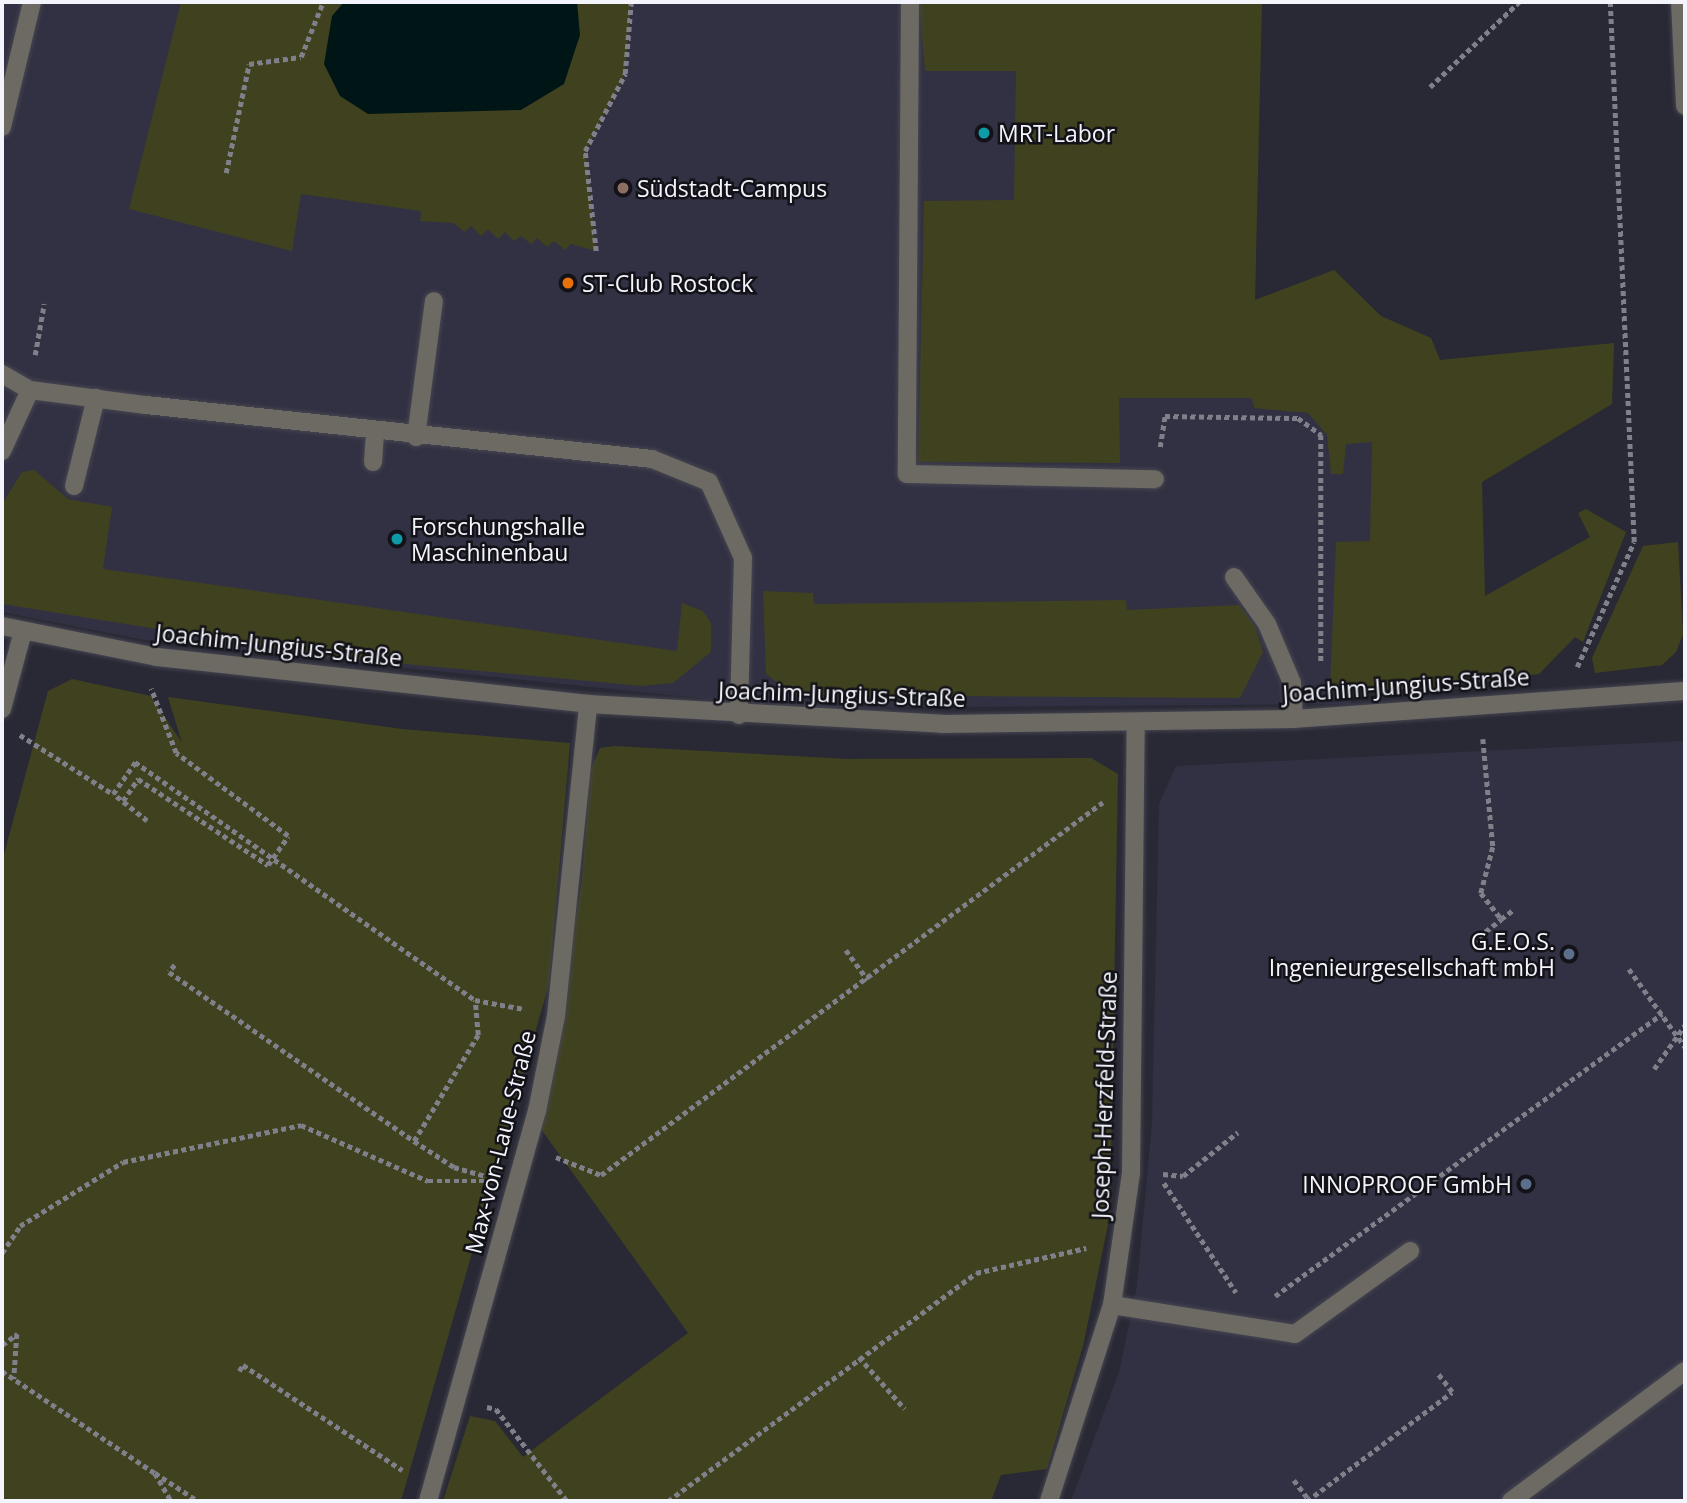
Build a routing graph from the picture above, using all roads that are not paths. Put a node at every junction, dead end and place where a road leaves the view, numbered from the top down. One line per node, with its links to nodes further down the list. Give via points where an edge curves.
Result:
1 (32, 2): 5 (street)
2 (910, 2): 14 (street, via 907,474)
3 (1680, 2): 4 (street)
4 (1685, 106)
5 (2, 127)
6 (434, 300): 11 (street)
7 (2, 374): 8 (street)
8 (30, 390): 9 (street); 12 (street)
9 (96, 398): 10 (street); 15 (street)
10 (375, 433): 11 (street); 13 (street)
11 (416, 436): 22 (street, via 652,459 709,482 743,558)
12 (2, 451)
13 (373, 462)
14 (1155, 479)
15 (74, 486)
16 (1234, 577): 23 (street, via 1267,624 1292,683)
17 (2, 626): 18 (street, Joachim-Jungius-Straße)
18 (23, 631): 20 (street, Joachim-Jungius-Straße, via 157,657); 21 (street)
19 (1685, 691): 23 (street, Joachim-Jungius-Straße)
20 (588, 704): 22 (street, Joachim-Jungius-Straße); 28 (street, Max-von-Laue-Straße, via 556,1016 529,1147 509,1182 458,1400)
21 (2, 709)
22 (739, 715): 24 (street, Joachim-Jungius-Straße, via 942,724)
23 (1294, 719): 24 (street, Joachim-Jungius-Straße)
24 (1136, 722): 26 (street, Joseph-Herzfeld-Straße, via 1131,1173)
25 (1410, 1251): 26 (street, via 1295,1334 1256,1321)
26 (1112, 1305): 29 (street, Joseph-Herzfeld-Straße)
27 (1685, 1371): 30 (street)
28 (428, 1501)
29 (1049, 1501)
30 (1511, 1501)

